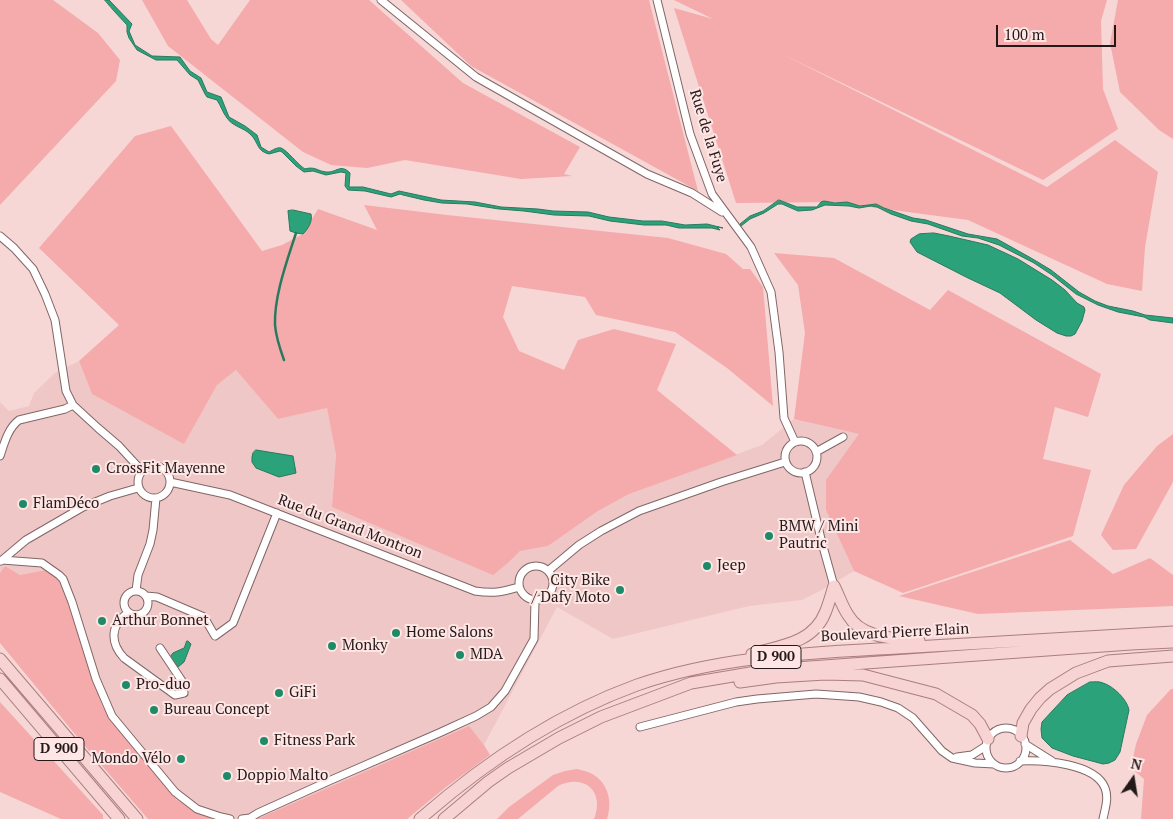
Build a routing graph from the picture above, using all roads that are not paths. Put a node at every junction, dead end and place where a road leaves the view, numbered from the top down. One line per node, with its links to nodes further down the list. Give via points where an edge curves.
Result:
1 (381, 0): 3 (street, via 476,77 647,174 692,193)
2 (657, 0): 3 (street, Rue de la Fuye, via 690,134 712,194)
3 (727, 215): 7 (street, Rue de la Fuye, via 750,248 771,292 784,418)
4 (0, 236): 5 (street, via 33,269 45,294 55,320 66,391)
5 (73, 405): 9 (street, via 19,420 10,430); 11 (street)
6 (843, 437): 8 (street)
7 (795, 442): 8 (street, via 800,440 810,444); 10 (street, via 787,448)
8 (816, 452): 12 (street, via 813,467)
9 (0, 456)
10 (785, 462): 12 (street, via 791,470); 18 (street, via 639,511 601,530)
11 (142, 471): 13 (street, via 157,466 166,472); 14 (street)
12 (805, 472): 19 (street)
13 (170, 482): 15 (street, via 168,491); 16 (street, Rue du Grand Montron, via 230,495)
14 (138, 488): 15 (street, via 145,496); 17 (street, via 83,507 26,540)
15 (156, 498): 21 (street, via 150,544 138,575)
16 (276, 513): 20 (street, Rue du Grand Montron, via 475,591 502,592); 22 (street, via 232,624 215,636 204,617 157,597)
17 (1, 561): 45 (street, via 42,563 63,579 96,679 112,716 175,792 197,809)
18 (548, 571): 20 (street, via 538,566 527,568 520,576); 23 (street, via 553,579 552,589 546,598)
19 (834, 586): 27 (main road, via 848,617 862,631 882,637); 31 (main road, via 825,614 809,635 791,643)
20 (519, 587): 23 (street, via 525,597)
21 (136, 591): 22 (street); 24 (street, via 129,593 124,600)
22 (146, 596): 24 (street, via 148,608 142,614 135,616)
23 (536, 600): 46 (street, via 534,639 505,691 491,706 476,716)
24 (128, 612): 28 (street, via 116,625 114,642 117,651 175,695 184,693 182,681)
25 (1173, 632): 27 (main road, Boulevard Pierre Elain / D 900)
26 (1173, 642): 33 (main road, Boulevard Pierre Elain / D 900, via 768,670 691,683)
27 (952, 645): 31 (main road, Boulevard Pierre Elain / D 900, via 799,654)
28 (160, 648)
29 (1173, 656): 35 (main road, via 1108,661 1076,673 1050,689 1031,709 1024,723)
30 (0, 659): 44 (main road, D 900)
31 (712, 664): 47 (main road, Boulevard Pierre Elain / D 900, via 638,685 565,718 490,764)
32 (0, 679): 41 (main road, D 900)
33 (674, 690): 36 (main road, via 776,677 863,675 936,694 972,715 980,724); 48 (main road, Boulevard Pierre Elain / D 900, via 601,717 559,738 488,782)
34 (640, 727): 37 (street, via 757,699 816,694 859,697 898,708 913,718)
35 (1023, 740): 36 (street, via 1006,728 996,731); 38 (street, via 1025,750); 39 (street)
36 (987, 742): 37 (street, via 972,755); 40 (street, via 988,756)
37 (952, 758): 40 (street)
38 (1020, 761): 39 (street); 40 (street, via 1010,767)
39 (1054, 762): 49 (street, via 1083,770 1101,781 1106,789)
40 (994, 764)
41 (90, 786): 42 (main road); 43 (main road, D 900)
42 (107, 819)
43 (119, 819)
44 (137, 819)
45 (230, 819)
46 (242, 819)
47 (420, 819)
48 (444, 819)
49 (1103, 819)

